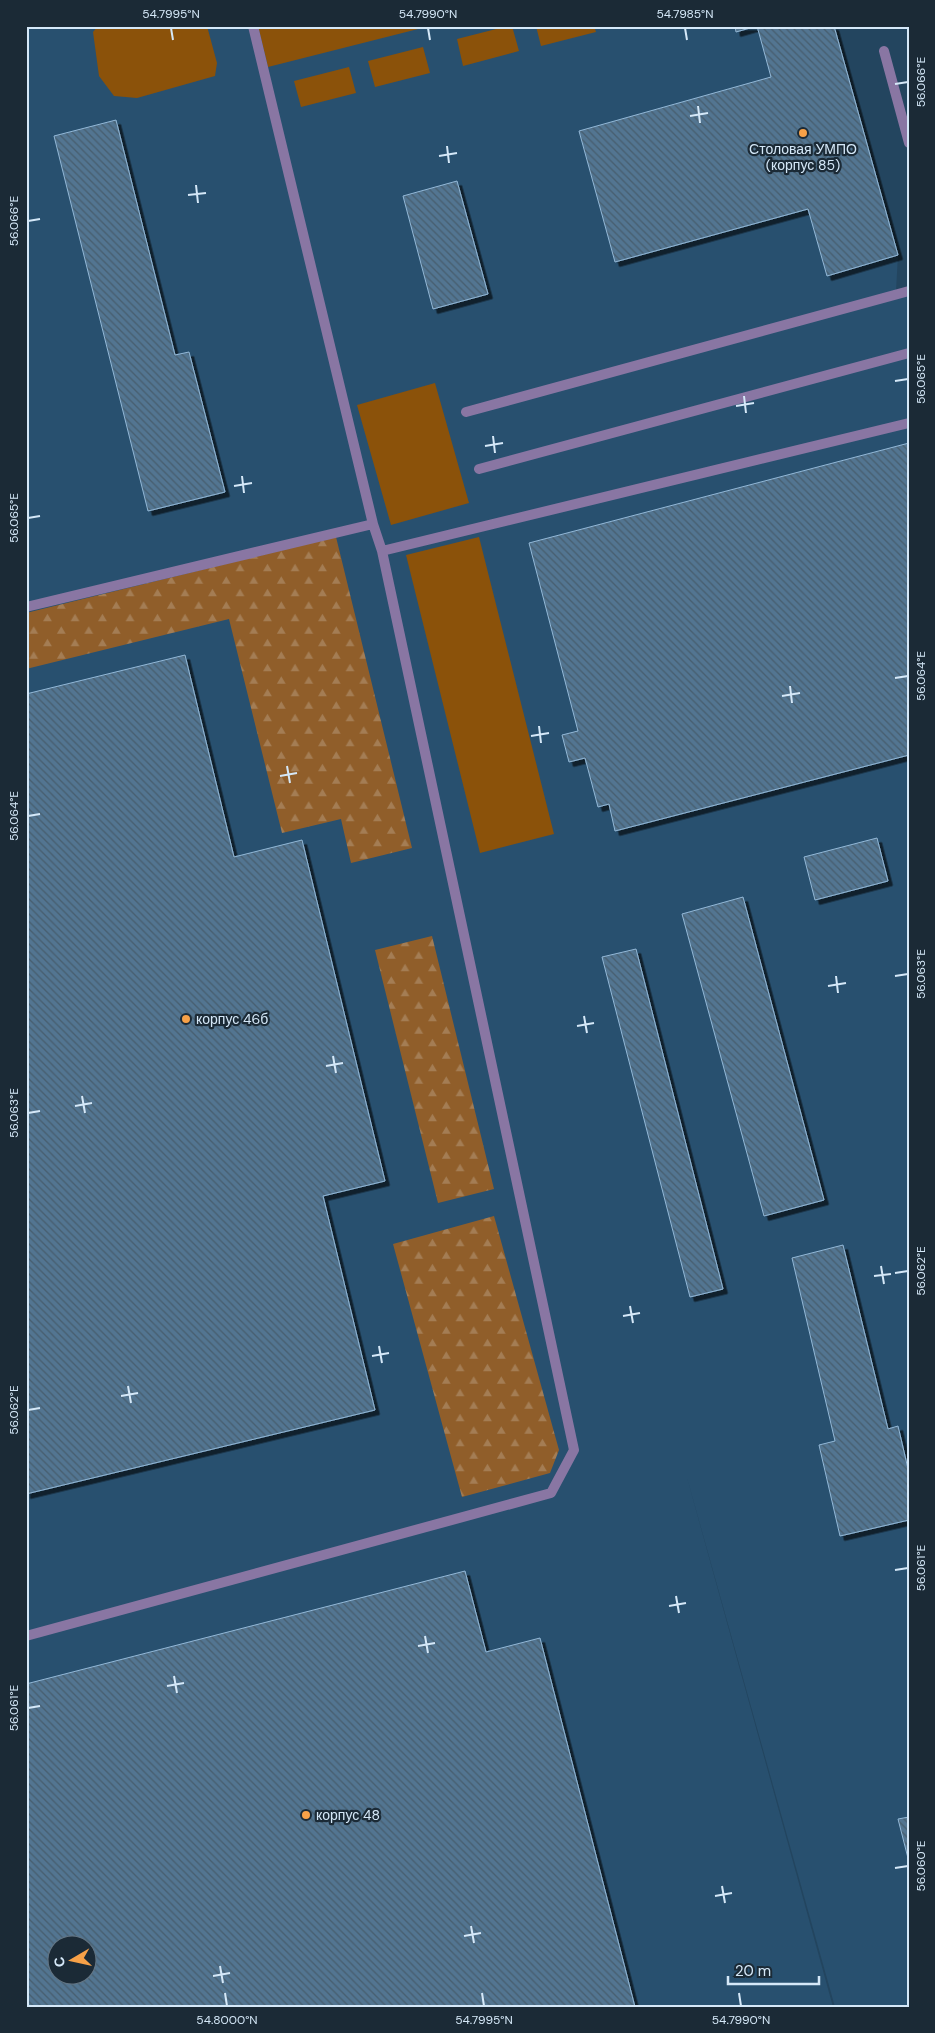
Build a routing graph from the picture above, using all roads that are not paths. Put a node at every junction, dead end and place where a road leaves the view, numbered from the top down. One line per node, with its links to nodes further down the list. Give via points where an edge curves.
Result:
1 (253, 26): 9 (lane)
2 (884, 51): 3 (lane)
3 (909, 143)
4 (909, 291): 6 (lane)
5 (909, 353): 8 (lane)
6 (466, 412)
7 (909, 423): 10 (lane)
8 (479, 469)
9 (373, 524): 10 (lane); 11 (lane)
10 (382, 551): 12 (lane, via 574,1450 551,1493)
11 (26, 607)
12 (26, 1636)

